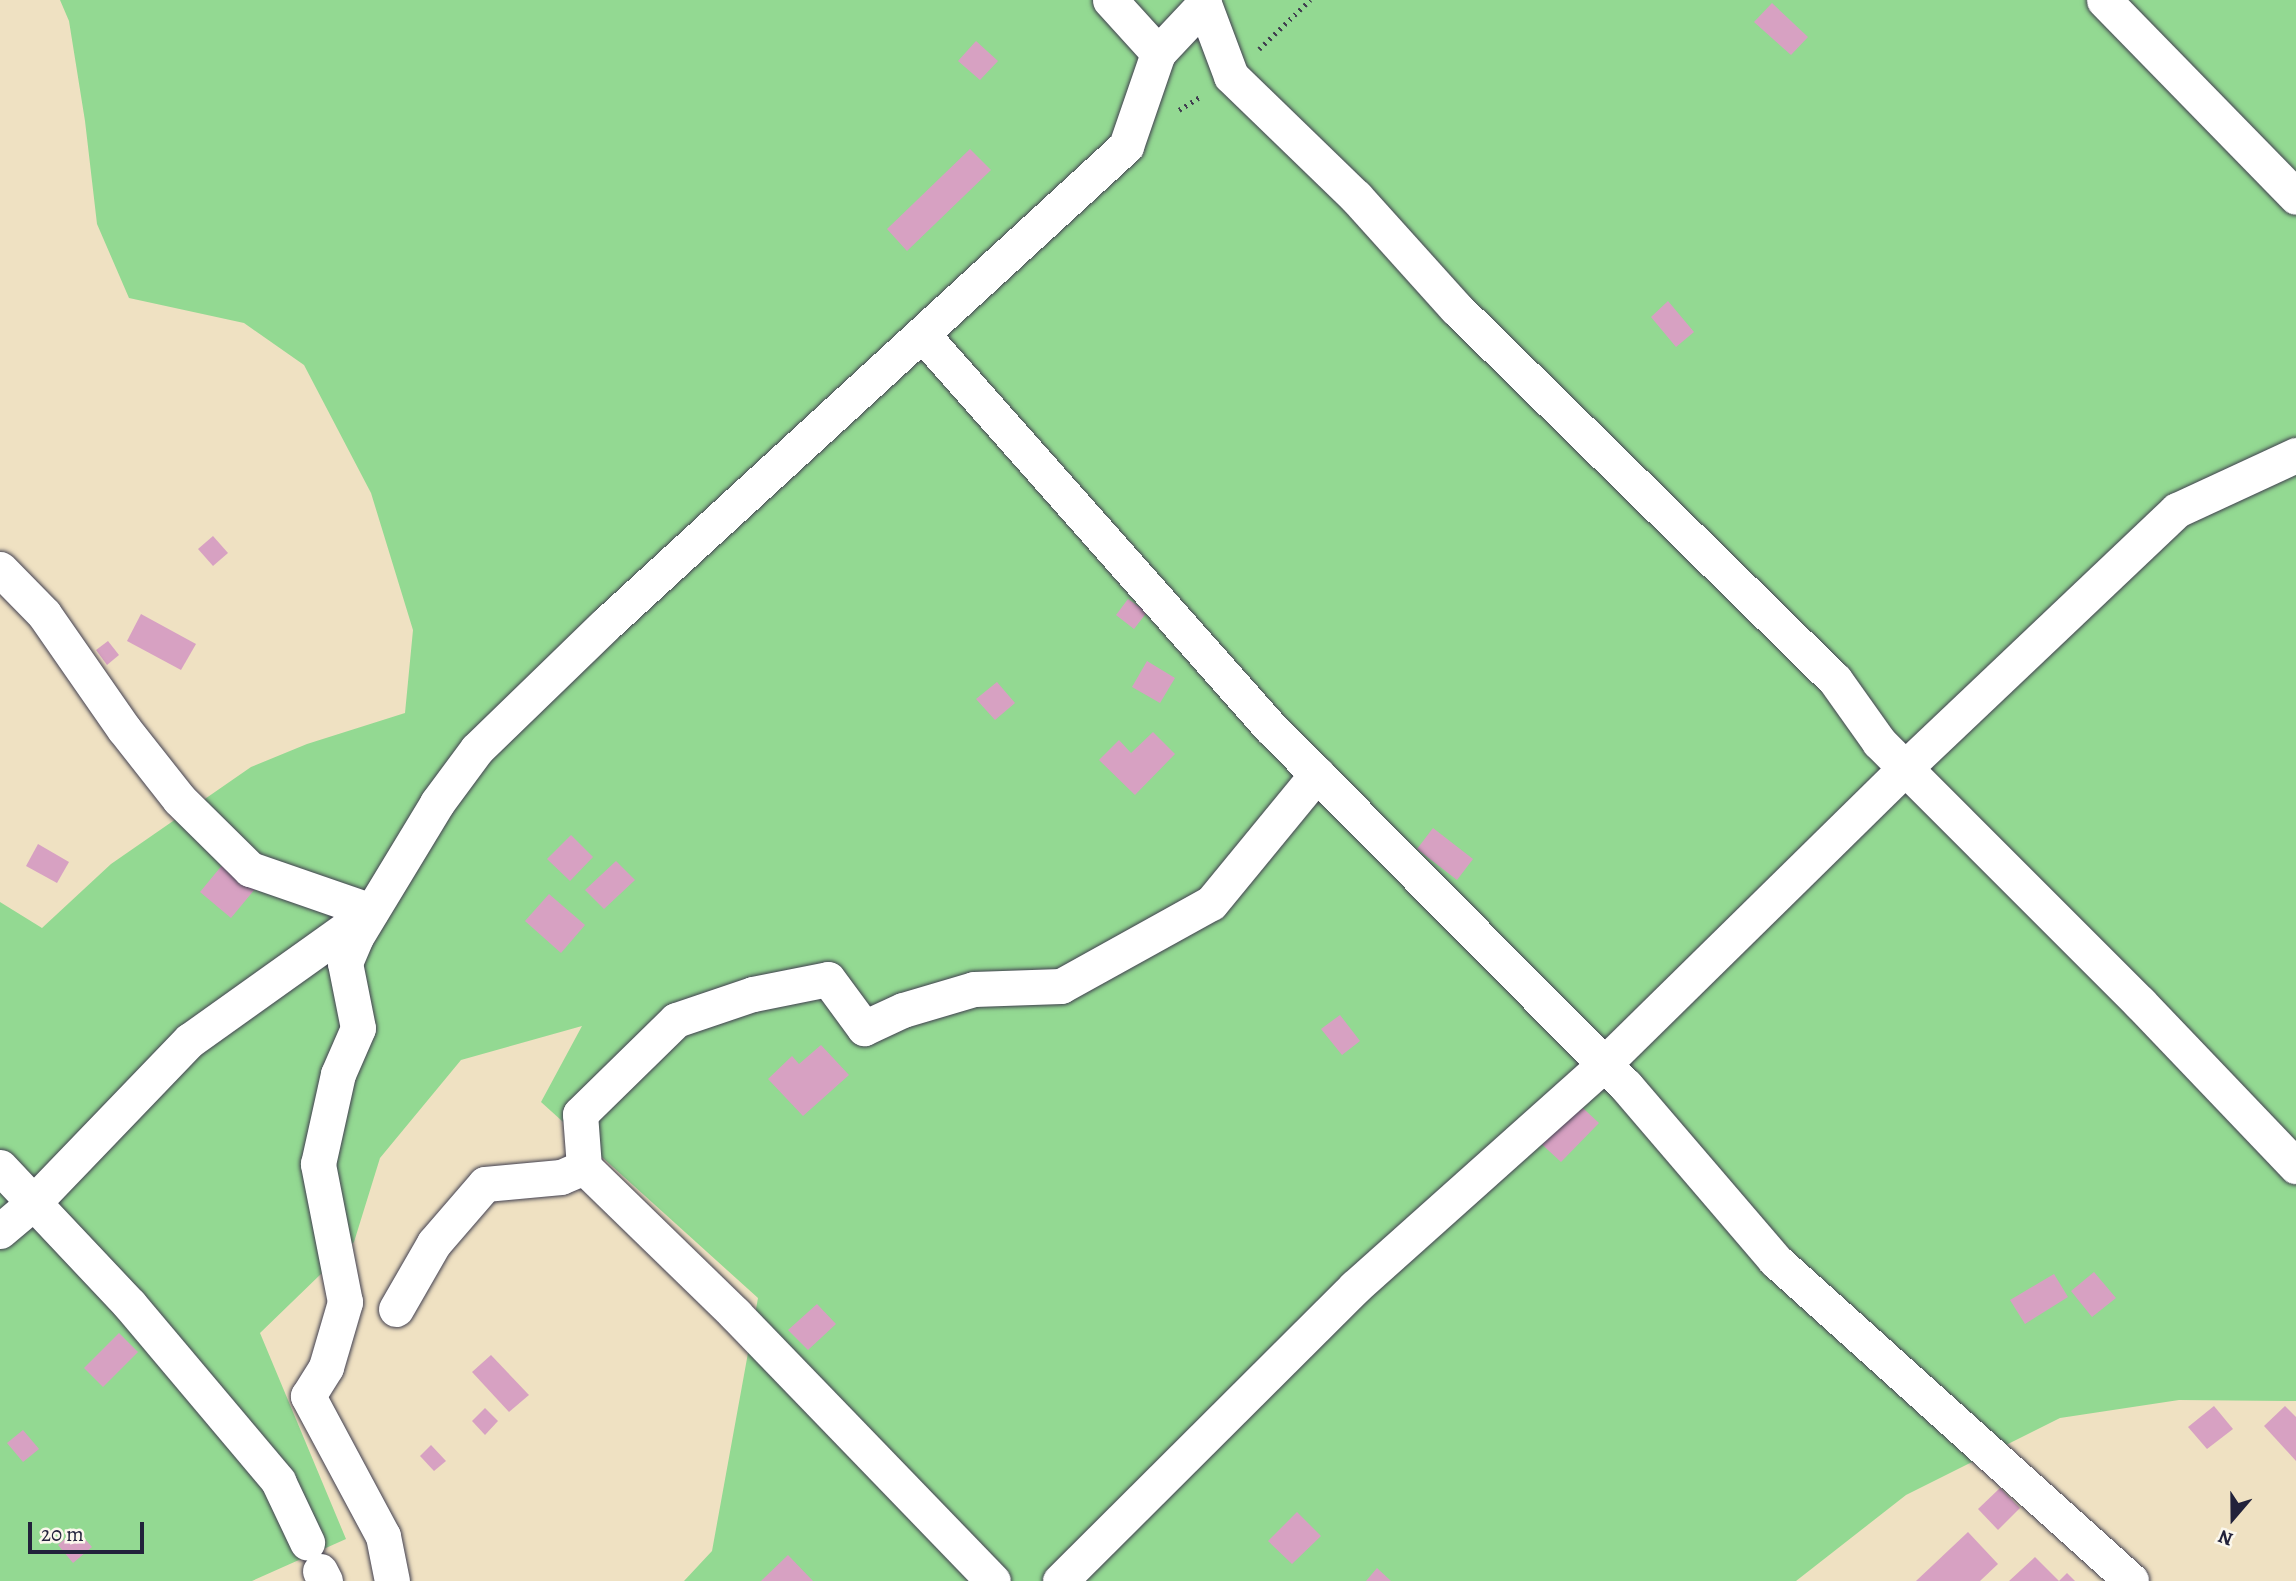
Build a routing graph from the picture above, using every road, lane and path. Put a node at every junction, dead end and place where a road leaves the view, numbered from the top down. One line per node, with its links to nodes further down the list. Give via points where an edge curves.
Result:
1 (1110, 0): 4 (street)
2 (2104, 0): 5 (street)
3 (1203, 2): 4 (street); 9 (street, via 1231,76 1356,197 1456,308 1835,680 1880,741)
4 (1158, 52): 6 (street, via 1126,145)
5 (2296, 197)
6 (922, 334): 10 (street, via 1270,727); 11 (street, via 477,749 437,803)
7 (2296, 455): 9 (street, via 2177,510)
8 (0, 569): 11 (street, via 44,614 179,799 250,869)
9 (1906, 767): 12 (street); 13 (street)
10 (1317, 774): 12 (street); 15 (street, via 1211,903 1061,986 974,989 903,1010 864,1028 828,979 753,993 676,1020 580,1114)
11 (371, 911): 16 (street, via 190,1040); 20 (street, via 345,962 358,1028 338,1074 318,1164 345,1302 326,1367 308,1396 383,1536)
12 (1604, 1064): 22 (street, via 1355,1287); 23 (street, via 1775,1260)
13 (2296, 1166)
14 (0, 1167): 16 (street)
15 (584, 1167): 18 (street, via 561,1177 485,1184 434,1244); 21 (street, via 735,1314)
16 (32, 1204): 17 (street); 19 (street, via 130,1305 278,1481)
17 (0, 1231)
18 (396, 1309)
19 (317, 1565)
20 (392, 1581)
21 (993, 1581)
22 (1060, 1581)
23 (2131, 1581)

